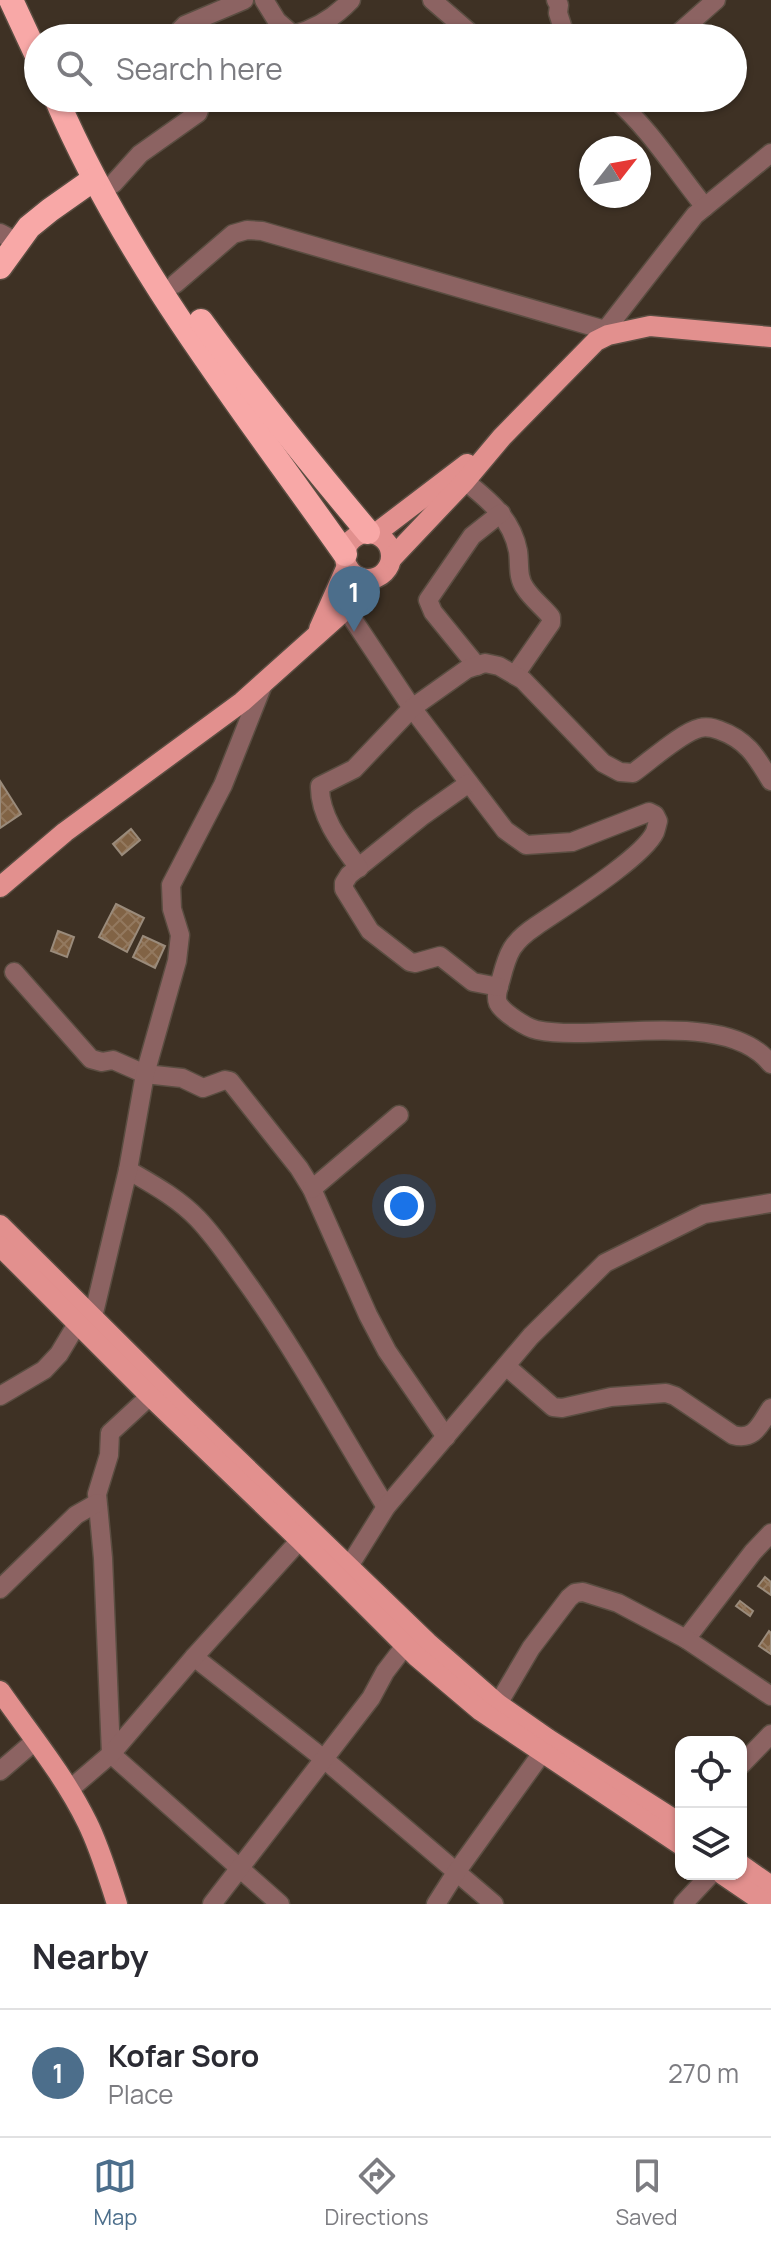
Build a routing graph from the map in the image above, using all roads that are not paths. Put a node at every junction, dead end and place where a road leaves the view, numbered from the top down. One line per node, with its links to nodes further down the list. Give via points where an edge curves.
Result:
1 (11, 0): 16 (highway)
2 (28, 0): 9 (highway)
3 (244, 0): 10 (street)
4 (264, 0): 11 (street)
5 (351, 0): 12 (street)
6 (432, 0): 13 (street)
7 (716, 0): 15 (street)
8 (560, 2): 14 (street)
9 (39, 24)
10 (187, 24)
11 (280, 24)
12 (319, 24)
13 (460, 24)
14 (562, 24)
15 (689, 24)
16 (24, 28)
17 (64, 112): 22 (highway)
18 (78, 112): 22 (highway)
19 (198, 112): 22 (street)
20 (631, 112): 23 (street)
21 (771, 153): 23 (street)
22 (104, 178): 24 (highway); 26 (highway); 34 (highway, via 154,280)
23 (705, 207): 27 (street)
24 (8, 238): 25 (highway)
25 (0, 267)
26 (175, 284): 27 (street, via 233,234 262,231); 32 (highway, via 248,386)
27 (601, 335): 28 (main road, via 650,326); 29 (main road)
28 (771, 337)
29 (502, 437): 30 (main road); 32 (main road)
30 (465, 481): 31 (street); 33 (main road)
31 (501, 513): 38 (street, via 472,536 428,600); 39 (street, via 518,549 524,587 551,617)
32 (372, 533): 33 (main road, via 388,543); 34 (main road, via 351,539)
33 (392, 558): 35 (main road, via 385,572)
34 (346, 560): 35 (main road, via 353,574); 37 (main road)
35 (371, 579): 36 (main road)
36 (346, 609): 37 (main road); 41 (street)
37 (318, 633): 40 (main road)
38 (477, 666): 39 (street, via 499,666); 41 (street)
39 (515, 675): 42 (street, via 603,763 620,772 633,773 686,734 710,727 744,742)
40 (264, 682): 45 (main road); 50 (street, via 223,785 171,885 180,935 177,961)
41 (412, 708): 43 (street); 44 (street, via 354,769 320,786 338,840)
42 (771, 781)
43 (469, 783): 44 (street); 47 (street, via 505,830 526,845 572,842 649,812 658,821 638,852 519,937 508,953)
44 (359, 868): 47 (street, via 349,875 344,889 370,931 410,962 440,956 473,982)
45 (0, 887)
46 (14, 972): 50 (street, via 91,1059 113,1060)
47 (499, 987): 48 (street, via 498,1004 537,1030 696,1032)
48 (764, 1044): 49 (street)
49 (771, 1064)
50 (145, 1074): 52 (street); 53 (street, via 182,1078 203,1088 230,1081)
51 (399, 1115): 53 (street)
52 (128, 1170): 57 (street); 64 (street, via 182,1206 214,1239 314,1384)
53 (312, 1189): 62 (street, via 387,1351)
54 (771, 1203): 58 (street, via 704,1214 605,1263)
55 (0, 1225): 57 (main road)
56 (0, 1246): 57 (main road)
57 (85, 1320): 59 (street, via 44,1370); 60 (main road); 67 (main road)
58 (506, 1366): 61 (street, via 553,1407 666,1393 742,1437 753,1433); 62 (street)
59 (0, 1396)
60 (150, 1396): 63 (street, via 110,1433); 66 (main road)
61 (771, 1408)
62 (446, 1437): 64 (street)
63 (97, 1503): 68 (street, via 76,1515); 78 (street)
64 (386, 1507): 67 (street)
65 (771, 1533): 69 (street)
66 (300, 1540): 70 (main road); 71 (street)
67 (348, 1568): 70 (main road)
68 (0, 1589)
69 (686, 1639): 73 (street); 74 (street, via 618,1603 575,1593 531,1648)
70 (416, 1644): 74 (main road); 77 (main road, via 481,1711); 79 (street, via 385,1672)
71 (194, 1657): 78 (street); 79 (street)
72 (0, 1691): 76 (main road)
73 (771, 1696)
74 (498, 1704): 83 (main road)
75 (771, 1734): 80 (street)
76 (35, 1741): 81 (street); 82 (main road)
77 (542, 1753): 84 (main road); 87 (street)
78 (111, 1754): 82 (street); 85 (street)
79 (324, 1759): 85 (street); 87 (street)
80 (747, 1759)
81 (0, 1771)
82 (69, 1790): 91 (main road, via 103,1858)
83 (675, 1814)
84 (675, 1841)
85 (239, 1869): 92 (street); 93 (street)
86 (747, 1869): 90 (main road)
87 (457, 1871): 94 (street); 95 (street)
88 (705, 1880): 96 (street)
89 (731, 1880): 97 (main road)
90 (771, 1886)
91 (117, 1904)
92 (212, 1904)
93 (280, 1904)
94 (436, 1904)
95 (494, 1904)
96 (683, 1904)
97 (766, 1904)

